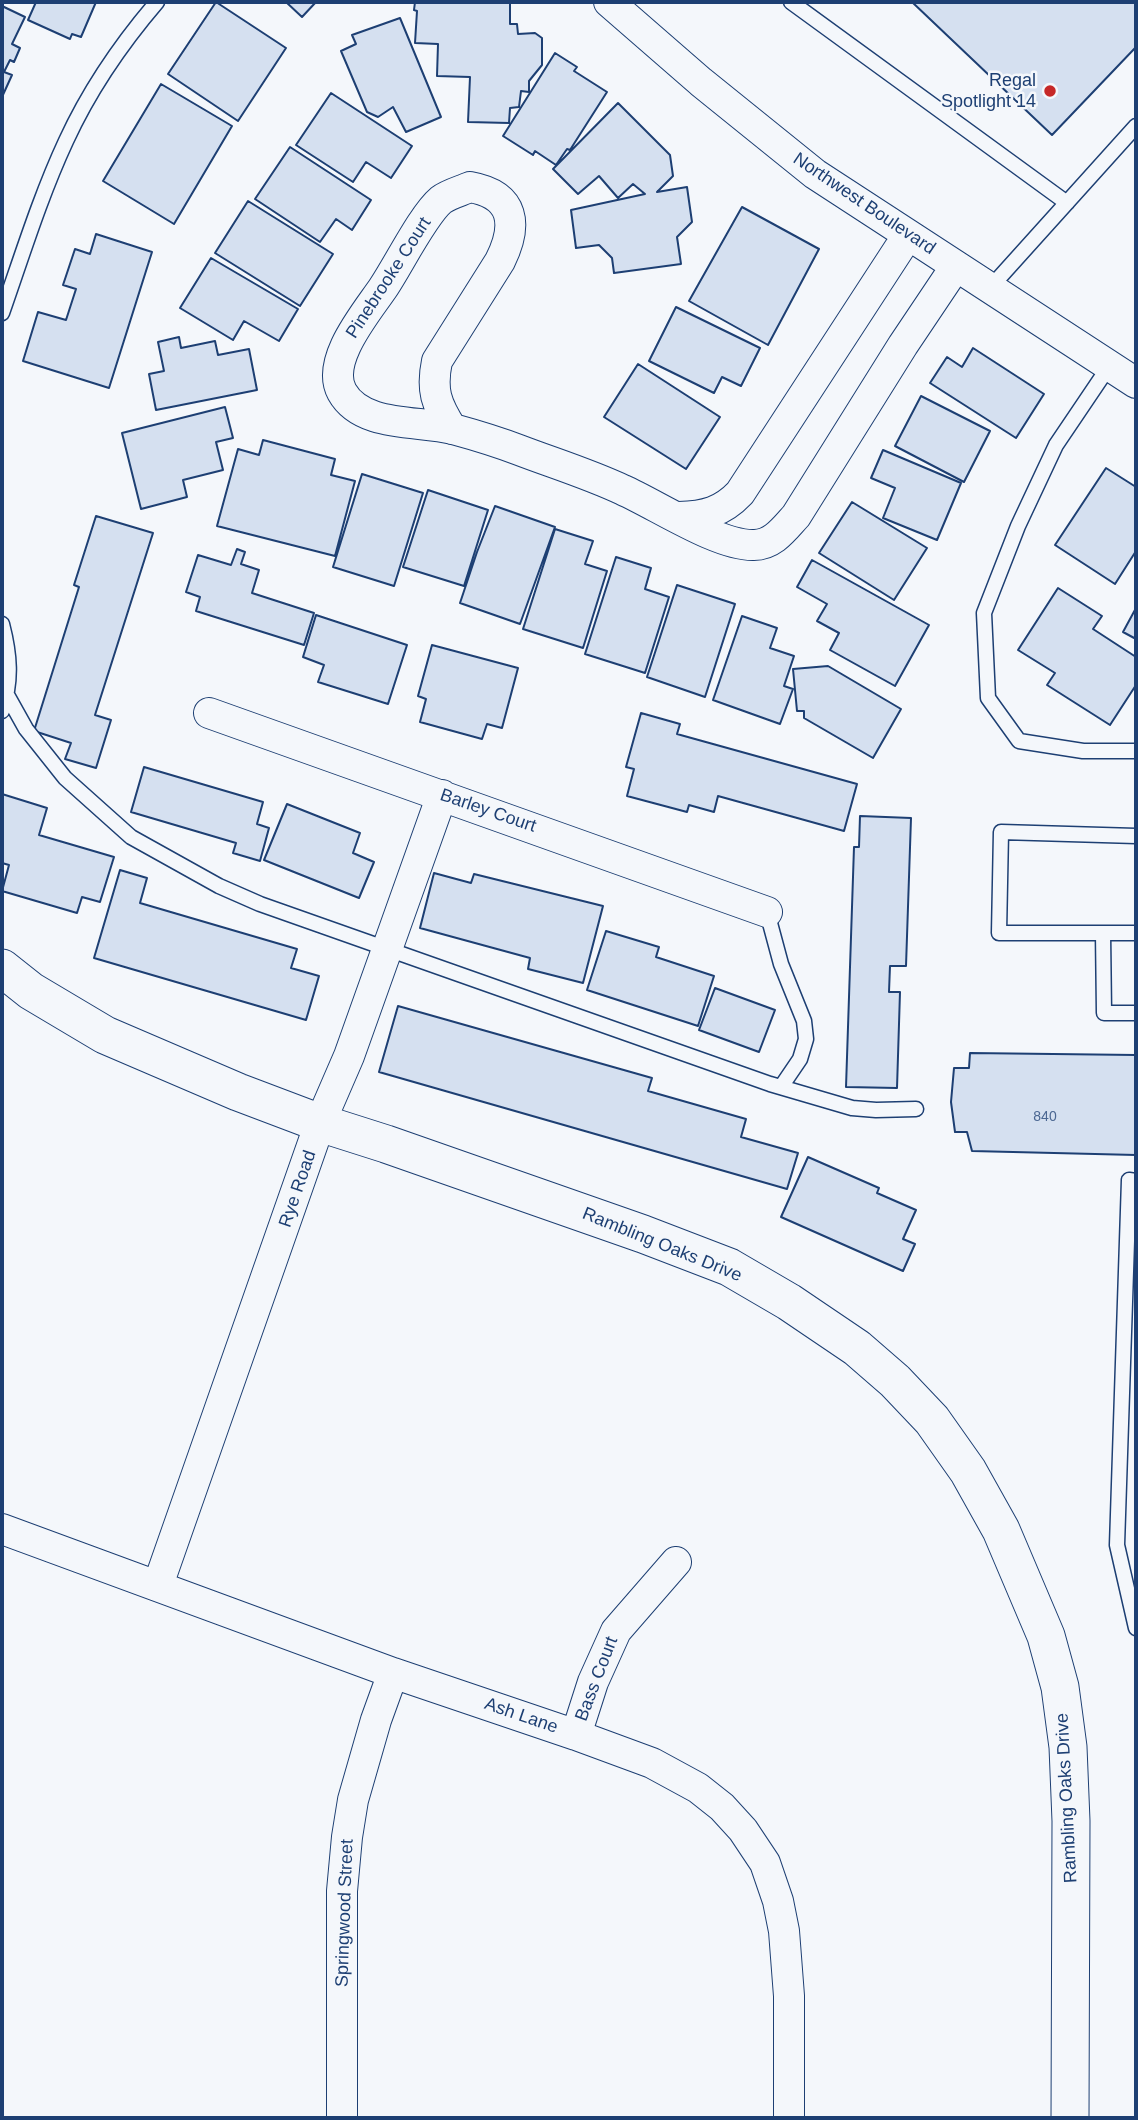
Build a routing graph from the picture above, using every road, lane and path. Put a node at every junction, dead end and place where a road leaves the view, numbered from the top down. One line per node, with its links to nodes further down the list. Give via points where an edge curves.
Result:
1 (157, 2): 9 (lane, via 127,36 67,139)
2 (609, 2): 6 (street, Northwest Boulevard, via 816,174)
3 (791, 2): 5 (lane)
4 (1136, 126): 5 (lane)
5 (1067, 202): 8 (lane)
6 (908, 235): 7 (street, Northwest Boulevard); 13 (street, via 740,494 717,512)
7 (956, 266): 8 (street, Northwest Boulevard); 13 (street, Pinebrooke Court, via 796,516 780,533 768,542 737,543)
8 (990, 288): 10 (street, Northwest Boulevard)
9 (2, 313)
10 (1110, 365): 11 (street, Northwest Boulevard); 18 (lane, via 1056,445 984,613 988,698 1019,741 1083,751)
11 (1136, 383)
12 (452, 429): 12 (street, Pinebrooke Court, via 435,395 437,361 500,261 512,225 495,194 470,187 442,200 430,213 357,325 339,362 337,379 353,405 373,416); 13 (street, Pinebrooke Court, via 621,489)
13 (679, 517)
14 (2, 624): 15 (lane, via 10,672)
15 (7, 695): 16 (lane); 24 (lane, via 26,729 65,778 131,837 219,886)
16 (2, 711)
17 (209, 713): 19 (street, Barley Court)
18 (1136, 751)
19 (442, 795): 21 (street, Barley Court); 24 (street, Rye Road)
20 (1136, 836): 22 (lane, via 1001,832 999,933)
21 (767, 912): 27 (lane, via 806,1038 800,1059)
22 (1103, 933): 23 (lane); 26 (lane, via 1104,1013)
23 (1136, 933)
24 (388, 949): 27 (lane); 29 (street, Rye Road)
25 (2, 968): 29 (street, Rambling Oaks Drive, via 105,1035)
26 (1136, 1013)
27 (781, 1087): 28 (lane, via 852,1108)
28 (916, 1109)
29 (320, 1123): 33 (street, Rye Road); 39 (street, Rambling Oaks Drive, via 729,1267 857,1348 932,1420 1002,1530 1046,1636 1060,1687 1071,1821)
30 (1136, 1181): 34 (lane, via 1129,1180 1117,1545)
31 (2, 1529): 33 (street, Ash Lane)
32 (676, 1562): 36 (street, Bass Court, via 616,1631)
33 (158, 1585): 35 (street, Ash Lane)
34 (1136, 1628)
35 (393, 1673): 36 (street, Ash Lane); 37 (street, Springwood Street, via 353,1800 347,1837 342,1891)
36 (576, 1735): 38 (street, Ash Lane, via 652,1763 698,1788 743,1830 765,1863 784,1931)
37 (342, 2118)
38 (789, 2118)
39 (1070, 2118)

